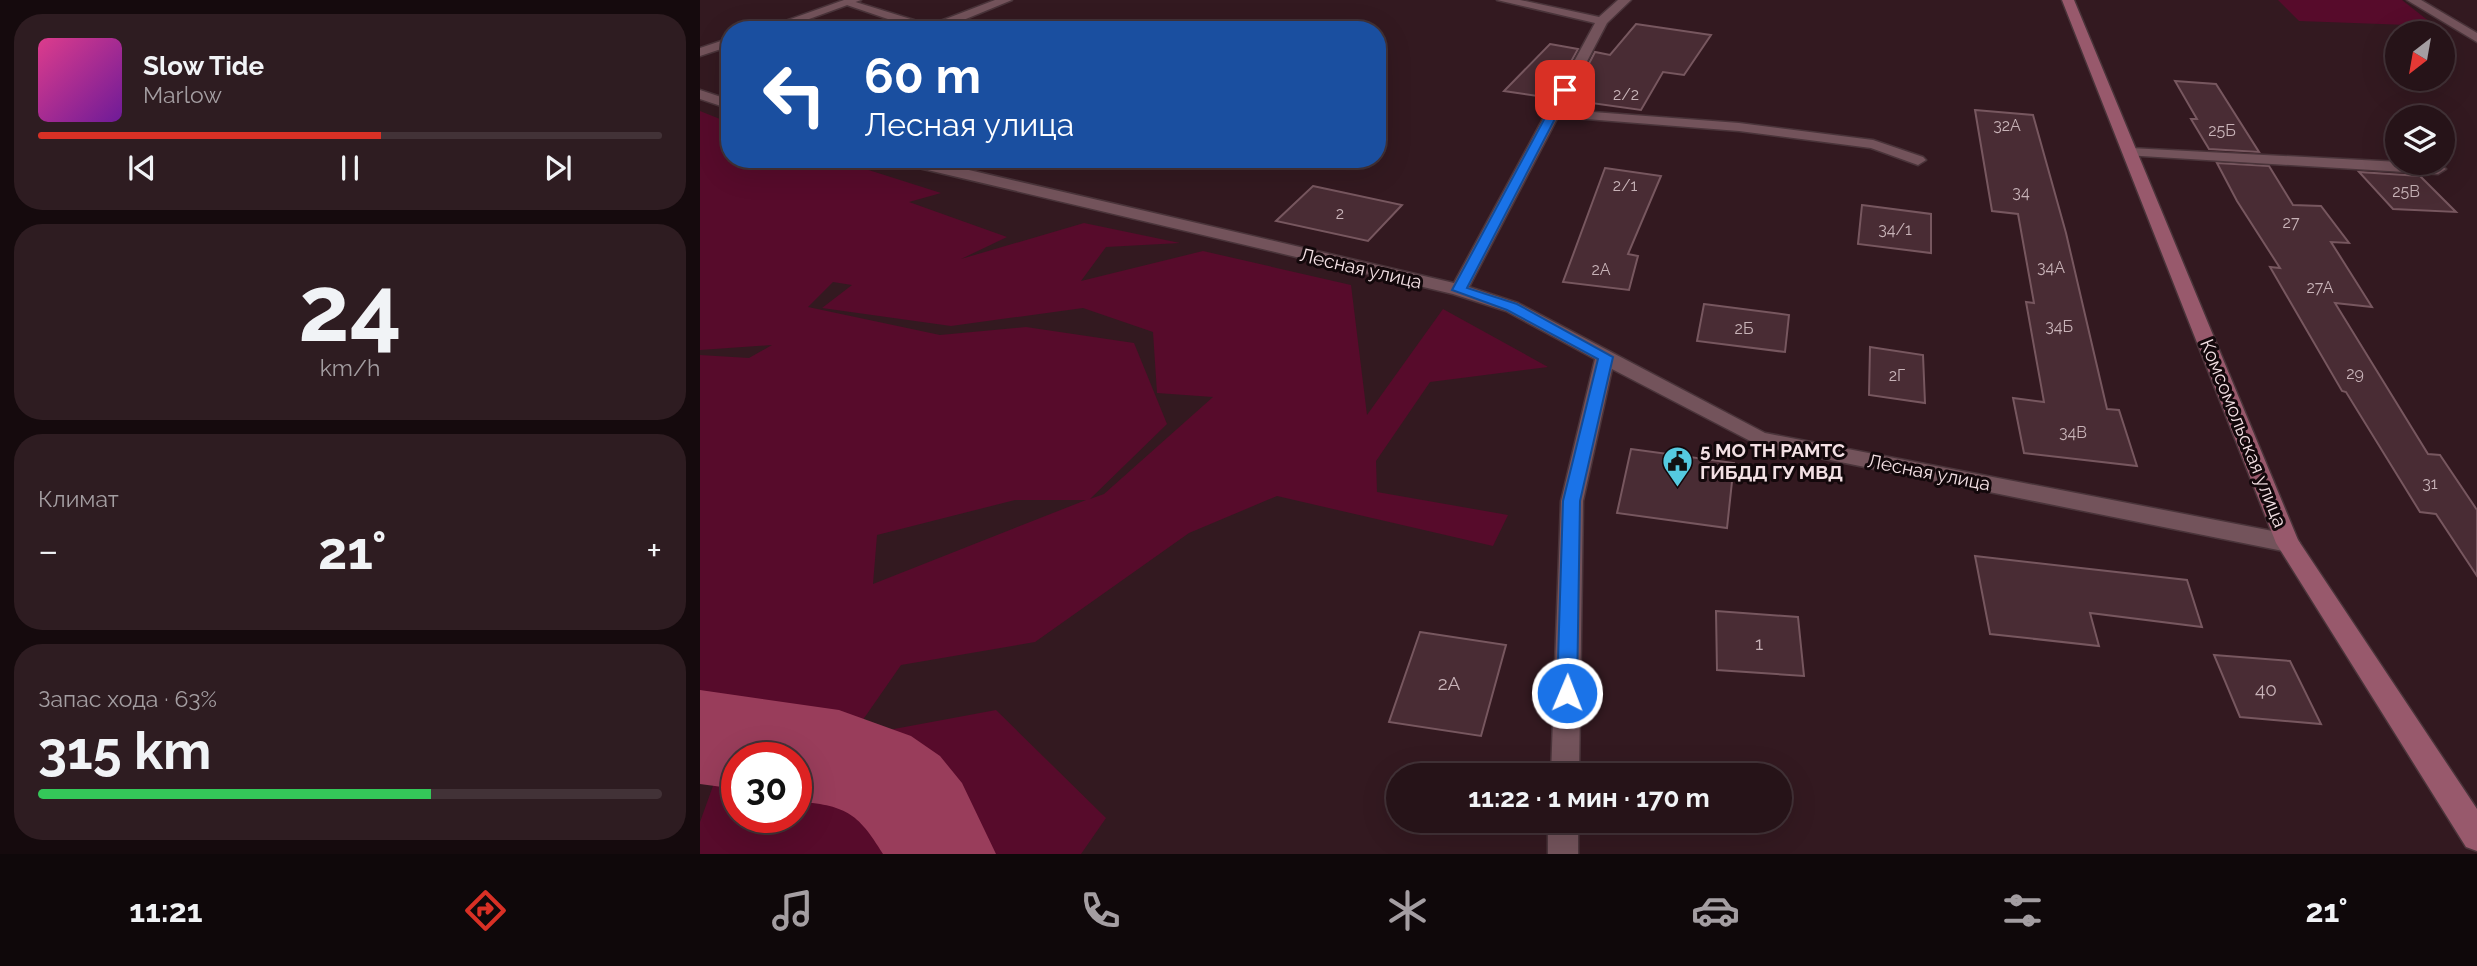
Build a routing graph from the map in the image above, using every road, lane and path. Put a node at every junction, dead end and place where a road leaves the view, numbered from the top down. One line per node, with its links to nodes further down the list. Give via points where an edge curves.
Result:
1 (1006, 0): 9 (street)
2 (1503, 0): 10 (street)
3 (1625, 0): 10 (street)
4 (2068, 0): 17 (main road, Комсомольская улица)
5 (2413, 0): 11 (street)
6 (846, 1): 7 (street); 8 (street)
7 (791, 21)
8 (906, 21)
9 (951, 21)
10 (1602, 21): 16 (street)
11 (2477, 38)
12 (721, 45): 13 (street)
13 (700, 52)
14 (700, 94): 15 (street)
15 (721, 102)
16 (1553, 113): 18 (street, via 1739,127 1873,144); 21 (street)
17 (2130, 152): 19 (street); 23 (main road, Комсомольская улица)
18 (1918, 160)
19 (2385, 166)
20 (940, 168): 21 (street, Лесная улица)
21 (1459, 290): 22 (street, Лесная улица, via 1512,307)
22 (1605, 357): 23 (street, Лесная улица, via 1760,439); 24 (street, via 1572,501)
23 (2288, 543): 26 (main road, Комсомольская улица)
24 (1565, 763)
25 (1563, 833): 27 (street)
26 (2477, 836)
27 (1563, 854)

